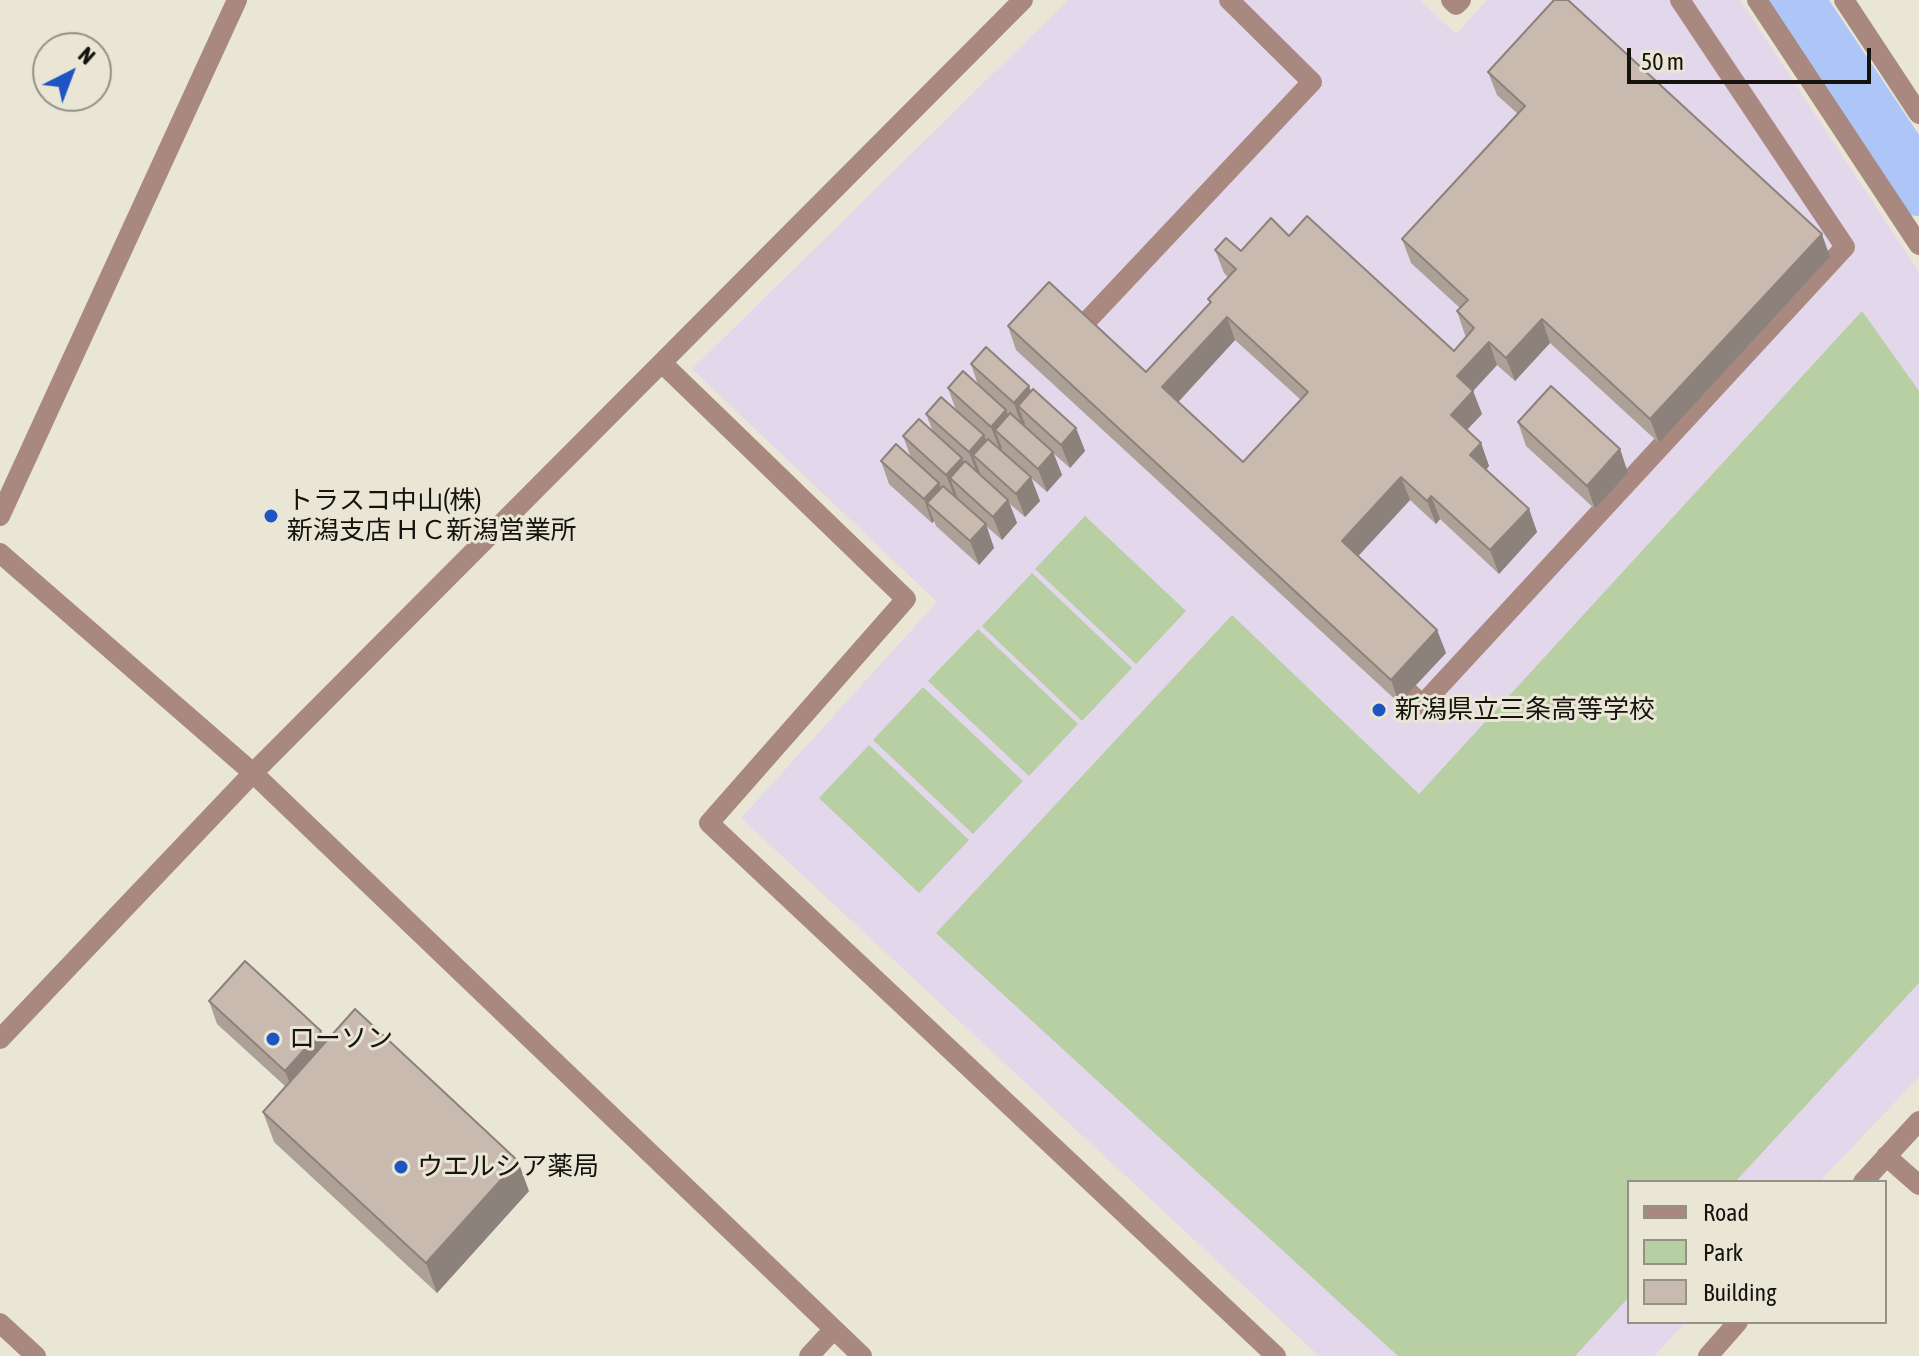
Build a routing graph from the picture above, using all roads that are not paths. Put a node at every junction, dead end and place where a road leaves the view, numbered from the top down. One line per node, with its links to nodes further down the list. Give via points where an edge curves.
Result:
1 (237, 0): 13 (street)
2 (1023, 0): 12 (street)
3 (1229, 0): 11 (street, via 1312,82)
4 (1451, 0): 5 (street, via 1456,5)
5 (1461, 0)
6 (1680, 0): 15 (street, via 1845,247 1422,705)
7 (1757, 0): 10 (street)
8 (1844, 0): 9 (street)
9 (1919, 114)
10 (1919, 245)
11 (1058, 352)
12 (662, 363): 16 (street); 28 (street, via 906,599 709,823)
13 (0, 516)
14 (0, 553): 16 (street)
15 (1376, 660)
16 (253, 773): 17 (street); 24 (street)
17 (0, 1039)
18 (1919, 1121): 19 (street)
19 (1886, 1156): 20 (street); 21 (street)
20 (1865, 1180)
21 (1919, 1185)
22 (0, 1323): 25 (street)
23 (1736, 1324): 29 (street)
24 (833, 1330): 26 (street); 27 (street)
25 (36, 1356)
26 (809, 1356)
27 (862, 1356)
28 (1276, 1356)
29 (1708, 1356)

